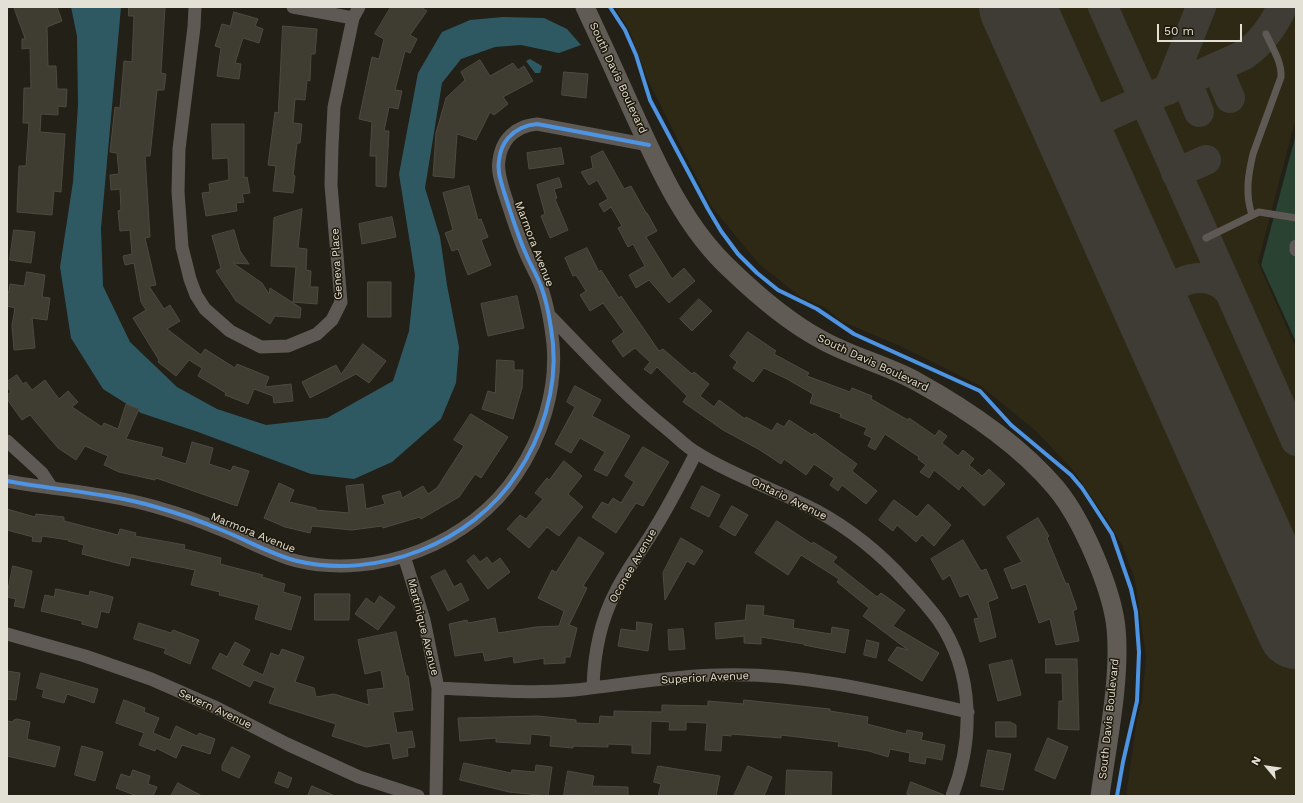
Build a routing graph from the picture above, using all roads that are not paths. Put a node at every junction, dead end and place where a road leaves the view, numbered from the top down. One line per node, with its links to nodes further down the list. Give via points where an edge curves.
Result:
1 (195, 7): 4 (street, Geneva Place, via 179,149 178,192 182,247 196,295 205,309 217,321 245,340 261,347 288,346 317,334 332,320 342,302 331,185 332,147 334,107)
2 (293, 7): 4 (street)
3 (585, 7): 6 (street, South Davis Boulevard)
4 (356, 13)
5 (1266, 34): 7 (lane, via 1282,71 1250,167 1247,201)
6 (648, 145): 12 (street, Marmora Avenue, via 536,124 521,127 505,142 499,160 500,174 513,220 542,290); 25 (street, South Davis Boulevard, via 668,185 701,236 728,268 762,298 818,338 911,379 958,406 1032,462 1057,490 1078,520 1106,585 1116,628 1116,673)
7 (1252, 215): 8 (lane, via 1265,212); 9 (lane)
8 (1296, 218)
9 (1206, 238)
10 (1296, 246): 11 (street)
11 (1296, 250)
12 (549, 315): 14 (street, Ontario Avenue, via 624,392); 17 (street, Marmora Avenue, via 553,364 549,398 540,431 518,474 498,500 478,518 441,540)
13 (7, 441): 16 (street, via 42,473)
14 (696, 453): 19 (street, Oconee Avenue, via 665,511 614,593 604,617 598,642 593,666); 21 (street, Ontario Avenue, via 816,510 886,561 927,605 947,636 963,679)
15 (7, 481): 16 (street, Marmora Avenue)
16 (52, 488): 17 (street, Marmora Avenue, via 152,506 218,528 269,551 312,564 356,565)
17 (404, 556): 20 (street, Martinique Avenue, via 424,620)
18 (7, 634): 22 (street, Severn Avenue, via 85,656 151,679 359,777)
19 (593, 687): 20 (street, Superior Avenue, via 517,692); 21 (street, Superior Avenue, via 677,677 761,676 866,688)
20 (438, 688): 23 (street, Martinique Avenue)
21 (968, 712): 24 (street, Ontario Avenue, via 966,749)
22 (418, 796)
23 (436, 796)
24 (952, 796)
25 (1100, 796)

